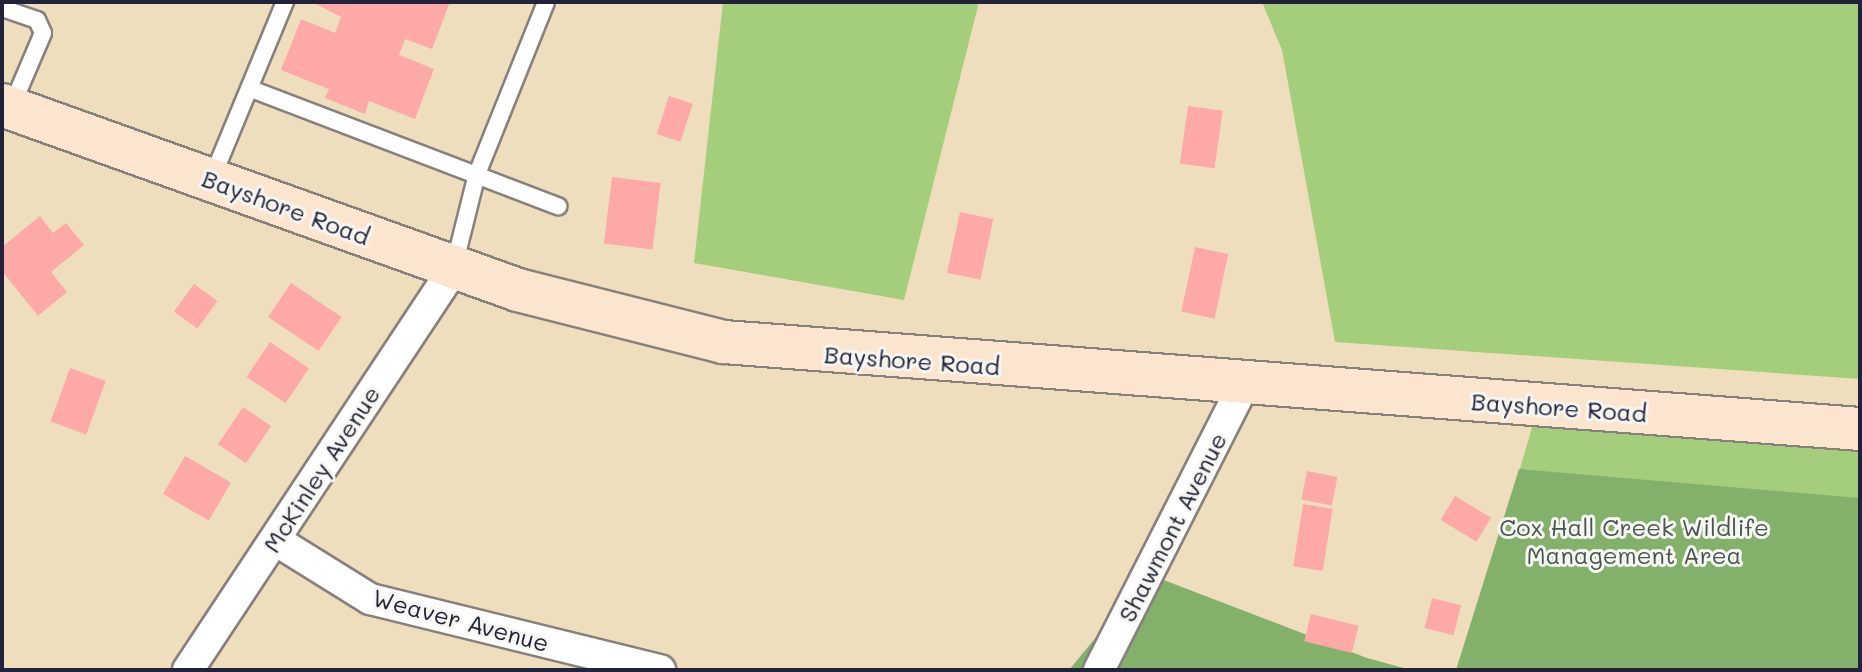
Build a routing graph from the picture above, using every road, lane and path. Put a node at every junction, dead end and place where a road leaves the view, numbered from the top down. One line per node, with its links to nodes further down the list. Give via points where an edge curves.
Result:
1 (285, 2): 4 (lane)
2 (546, 2): 6 (lane)
3 (2, 8): 5 (lane, via 37,20 43,33)
4 (251, 89): 6 (lane); 7 (lane)
5 (6, 107): 7 (main road, Bayshore Road)
6 (477, 174): 8 (lane); 9 (lane)
7 (211, 180): 9 (main road, Bayshore Road)
8 (558, 206)
9 (454, 268): 10 (main road, Bayshore Road, via 572,306 724,342); 12 (street, McKinley Avenue)
10 (1244, 384): 11 (main road, Bayshore Road); 16 (street, Shawmont Avenue)
11 (1860, 429)
12 (275, 540): 13 (street, Weaver Avenue, via 370,599); 14 (street, McKinley Avenue)
13 (600, 664): 15 (street, Weaver Avenue)
14 (188, 670)
15 (660, 670)
16 (1099, 670)

